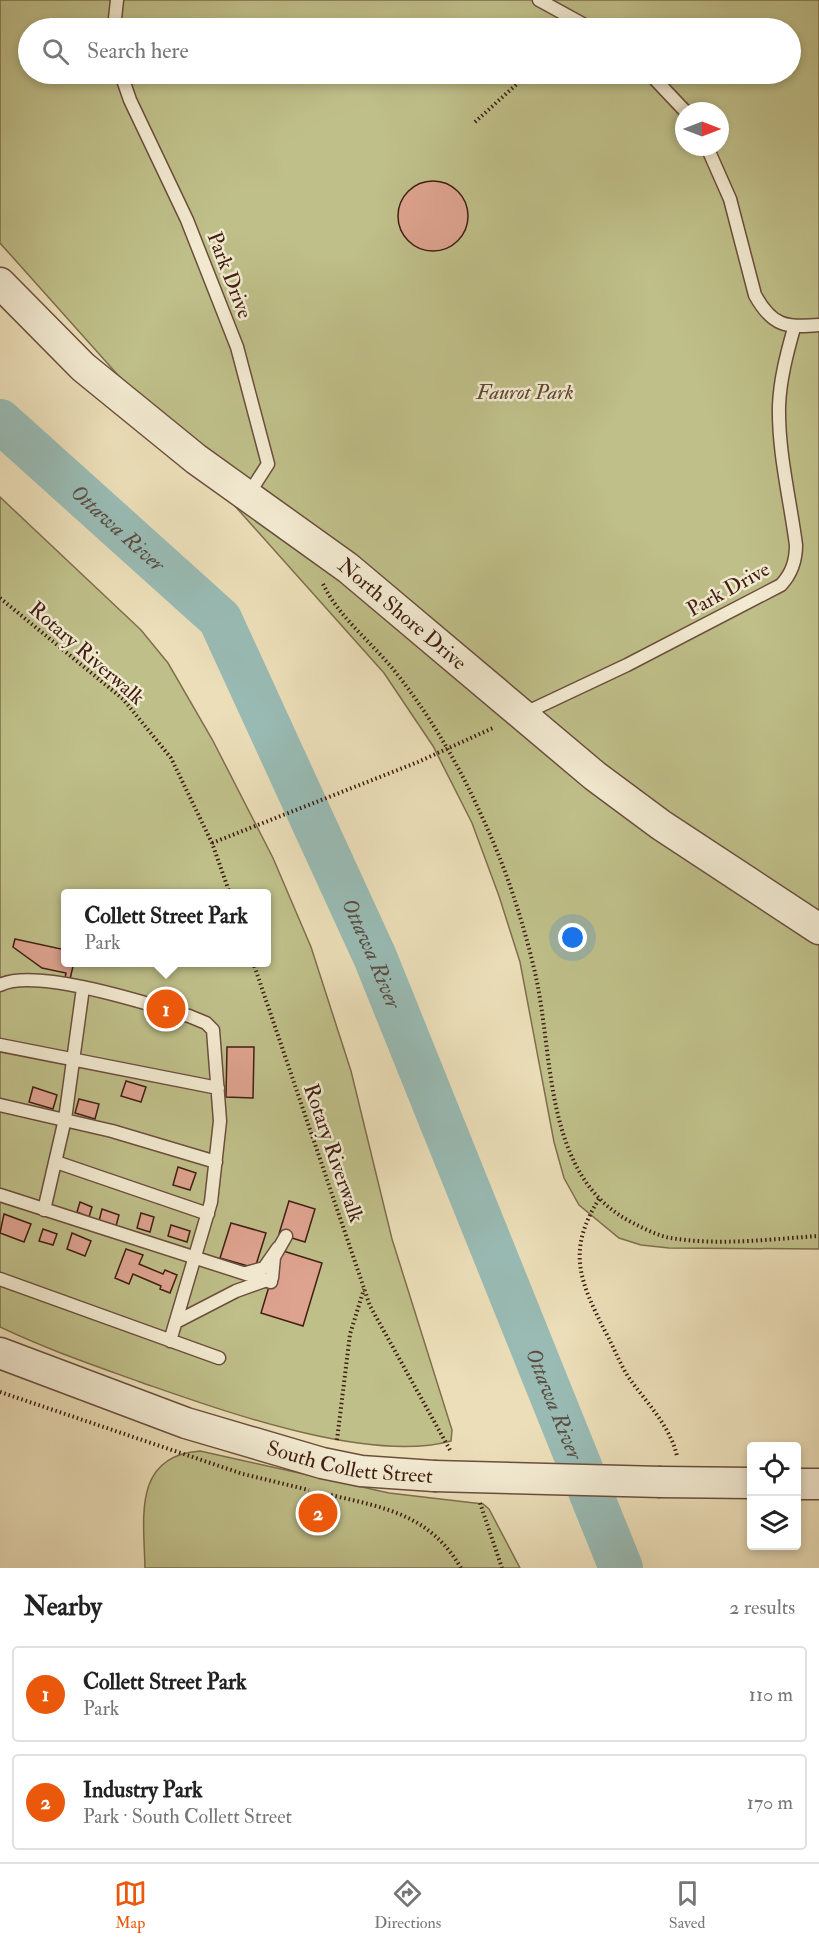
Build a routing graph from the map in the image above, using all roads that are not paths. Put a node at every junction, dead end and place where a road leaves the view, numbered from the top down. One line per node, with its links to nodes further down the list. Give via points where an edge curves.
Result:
1 (117, 0): 3 (lane)
2 (539, 0): 4 (lane)
3 (115, 18)
4 (572, 18)
5 (124, 84): 12 (lane, Park Drive, via 187,220 237,347 268,464)
6 (659, 84): 7 (lane)
7 (676, 102)
8 (711, 156): 11 (lane, via 730,199 755,295 774,320)
9 (0, 283): 12 (street, North Shore Drive, via 83,367 196,459)
10 (819, 325): 11 (lane)
11 (794, 328): 13 (lane, Park Drive, via 784,362 779,407 796,545 789,577 781,585 638,659)
12 (248, 495): 13 (street, North Shore Drive, via 437,640)
13 (522, 715): 14 (street, North Shore Drive, via 661,825)
14 (819, 929)
15 (0, 986): 16 (lane, via 17,980)
16 (83, 988): 18 (lane); 19 (lane, via 206,1023 213,1030 216,1043)
17 (0, 1045): 18 (lane)
18 (75, 1059): 19 (lane); 21 (lane)
19 (218, 1088): 23 (lane)
20 (0, 1105): 21 (lane)
21 (65, 1119): 22 (lane); 23 (lane)
22 (56, 1162): 25 (lane); 26 (lane)
23 (216, 1162): 26 (lane)
24 (0, 1195): 25 (lane)
25 (45, 1210): 29 (lane)
26 (208, 1214): 29 (lane)
27 (286, 1236): 28 (lane)
28 (278, 1248): 30 (lane, via 259,1272); 32 (lane)
29 (196, 1259): 30 (lane); 33 (lane)
30 (239, 1272): 32 (lane)
31 (0, 1279): 34 (lane)
32 (270, 1280): 33 (lane, via 256,1282)
33 (176, 1322): 34 (lane)
34 (170, 1341): 36 (lane)
35 (0, 1353): 37 (street, South Collett Street, bridge, via 186,1423 361,1471 434,1476 670,1474)
36 (219, 1358)
37 (747, 1482)
38 (801, 1484): 39 (street)
39 (819, 1484)

